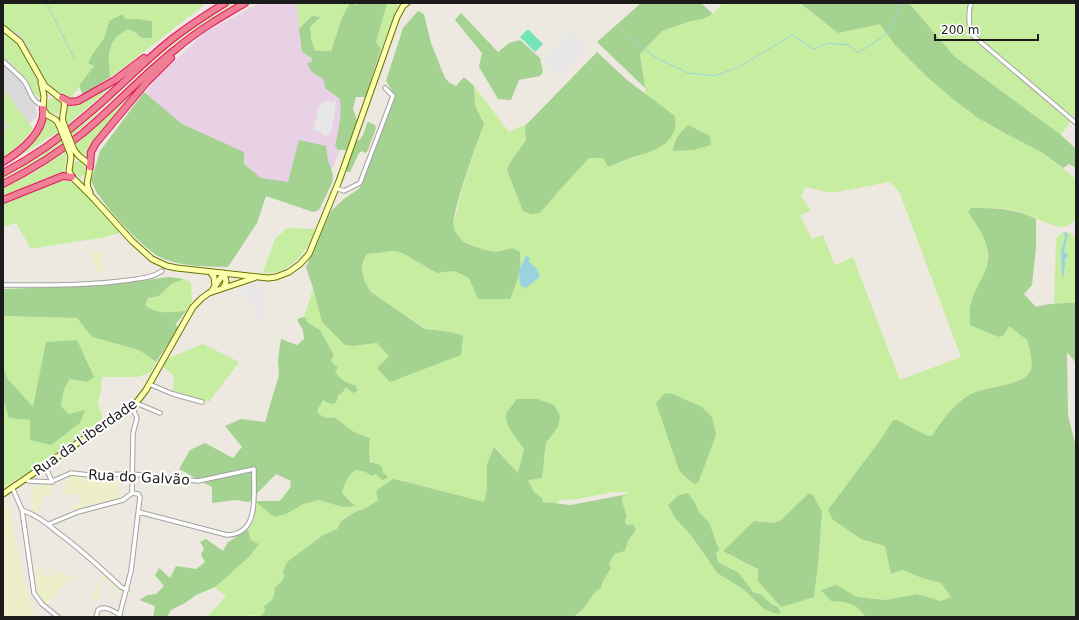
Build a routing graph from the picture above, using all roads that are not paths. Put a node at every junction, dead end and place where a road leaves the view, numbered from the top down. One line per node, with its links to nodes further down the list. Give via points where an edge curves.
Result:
1 (225, 3): 7 (highway)
2 (245, 3): 6 (highway)
3 (970, 3): 15 (street, via 970,33)
4 (403, 4): 26 (main road)
5 (3, 28): 9 (main road, via 20,42)
6 (199, 32): 21 (highway, via 146,83 96,143 91,152); 25 (highway, via 70,143)
7 (172, 39): 11 (highway, via 153,50 115,80 78,101 70,102); 22 (highway, via 74,127 30,158)
8 (3, 61): 12 (street, via 24,82 30,95)
9 (39, 76): 11 (main road, via 48,89); 12 (main road, via 44,92)
10 (385, 88): 26 (street, via 393,96 360,183 344,191)
11 (60, 97): 12 (main road, via 48,96); 13 (main road, via 65,104)
12 (43, 105): 14 (main road, via 47,115); 19 (highway, via 43,119 39,129 24,146)
13 (64, 112): 14 (main road, via 58,116); 16 (main road)
14 (51, 116): 16 (main road)
15 (1076, 123)
16 (61, 124): 17 (main road, bridge)
17 (72, 151): 18 (main road); 20 (main road)
18 (82, 158): 20 (main road, via 75,159); 21 (main road)
19 (3, 162)
20 (70, 164): 24 (main road, via 68,171)
21 (90, 167): 23 (main road)
22 (3, 173)
23 (88, 176): 24 (main road, via 81,180); 27 (main road, via 88,189)
24 (73, 178): 27 (main road); 28 (highway, via 63,176)
25 (3, 184)
26 (336, 188): 32 (main road, via 309,254 289,272 276,277)
27 (94, 199): 30 (main road, via 132,242 152,259 167,266)
28 (3, 200)
29 (162, 272): 33 (street, via 155,276 113,282)
30 (210, 272): 31 (main road); 34 (main road)
31 (224, 273): 32 (main road); 34 (main road); 35 (main road, via 226,282)
32 (257, 277): 35 (main road, Rua da Liberdade)
33 (3, 285)
34 (216, 286): 36 (main road)
35 (222, 289): 36 (main road, Rua da Liberdade)
36 (209, 293): 37 (main road, Rua da Liberdade, via 193,307)
37 (149, 384): 38 (street); 39 (main road, Rua da Liberdade)
38 (202, 402)
39 (134, 405): 40 (street); 41 (main road, Rua da Liberdade); 42 (street, via 137,418 133,434)
40 (160, 413)
41 (45, 465): 43 (main road, Rua da Liberdade); 44 (street)
42 (132, 474): 44 (street, Rua do Galvão, via 71,473); 46 (street); 49 (street, Rua do Galvão, via 198,481 254,469 253,515 246,527 232,534)
43 (25, 479): 44 (street, Rua do Galvão); 45 (main road, Rua da Liberdade)
44 (52, 482)
45 (12, 487): 47 (main road, Rua da Liberdade); 48 (street)
46 (132, 493): 49 (street, via 140,497); 50 (street, via 123,500 78,512)
47 (3, 494)
48 (22, 510): 50 (street); 53 (street, via 34,593 42,604)
49 (139, 512): 51 (street)
50 (49, 524): 51 (street)
51 (127, 590): 52 (street)
52 (120, 616): 54 (street, via 101,608)
53 (58, 617)
54 (96, 617)

